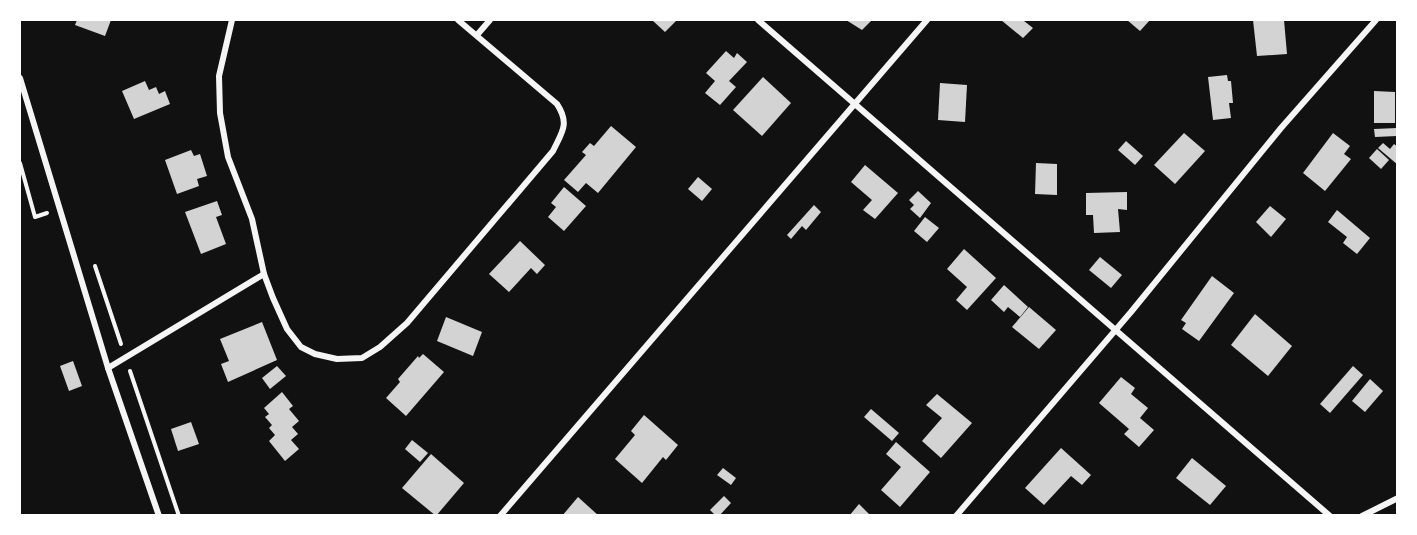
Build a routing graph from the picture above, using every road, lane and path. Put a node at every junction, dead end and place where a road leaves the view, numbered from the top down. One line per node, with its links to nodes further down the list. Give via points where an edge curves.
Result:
1 (232, 20): 10 (street, via 219,76 220,113 228,157 252,219)
2 (458, 20): 7 (street)
3 (490, 20): 7 (street)
4 (758, 20): 9 (street)
5 (927, 20): 9 (street)
6 (1376, 20): 11 (street, via 1281,128)
7 (477, 35): 10 (street, via 557,104 565,116 564,128 553,151 407,323 362,358 315,354 301,347 288,329)
8 (20, 78): 12 (street)
9 (855, 104): 11 (street); 15 (street)
10 (264, 274): 12 (street)
11 (1116, 329): 16 (street); 17 (street)
12 (108, 368): 14 (street)
13 (1398, 498): 18 (street)
14 (159, 516)
15 (500, 516)
16 (956, 516)
17 (1330, 516)
18 (1362, 516)

